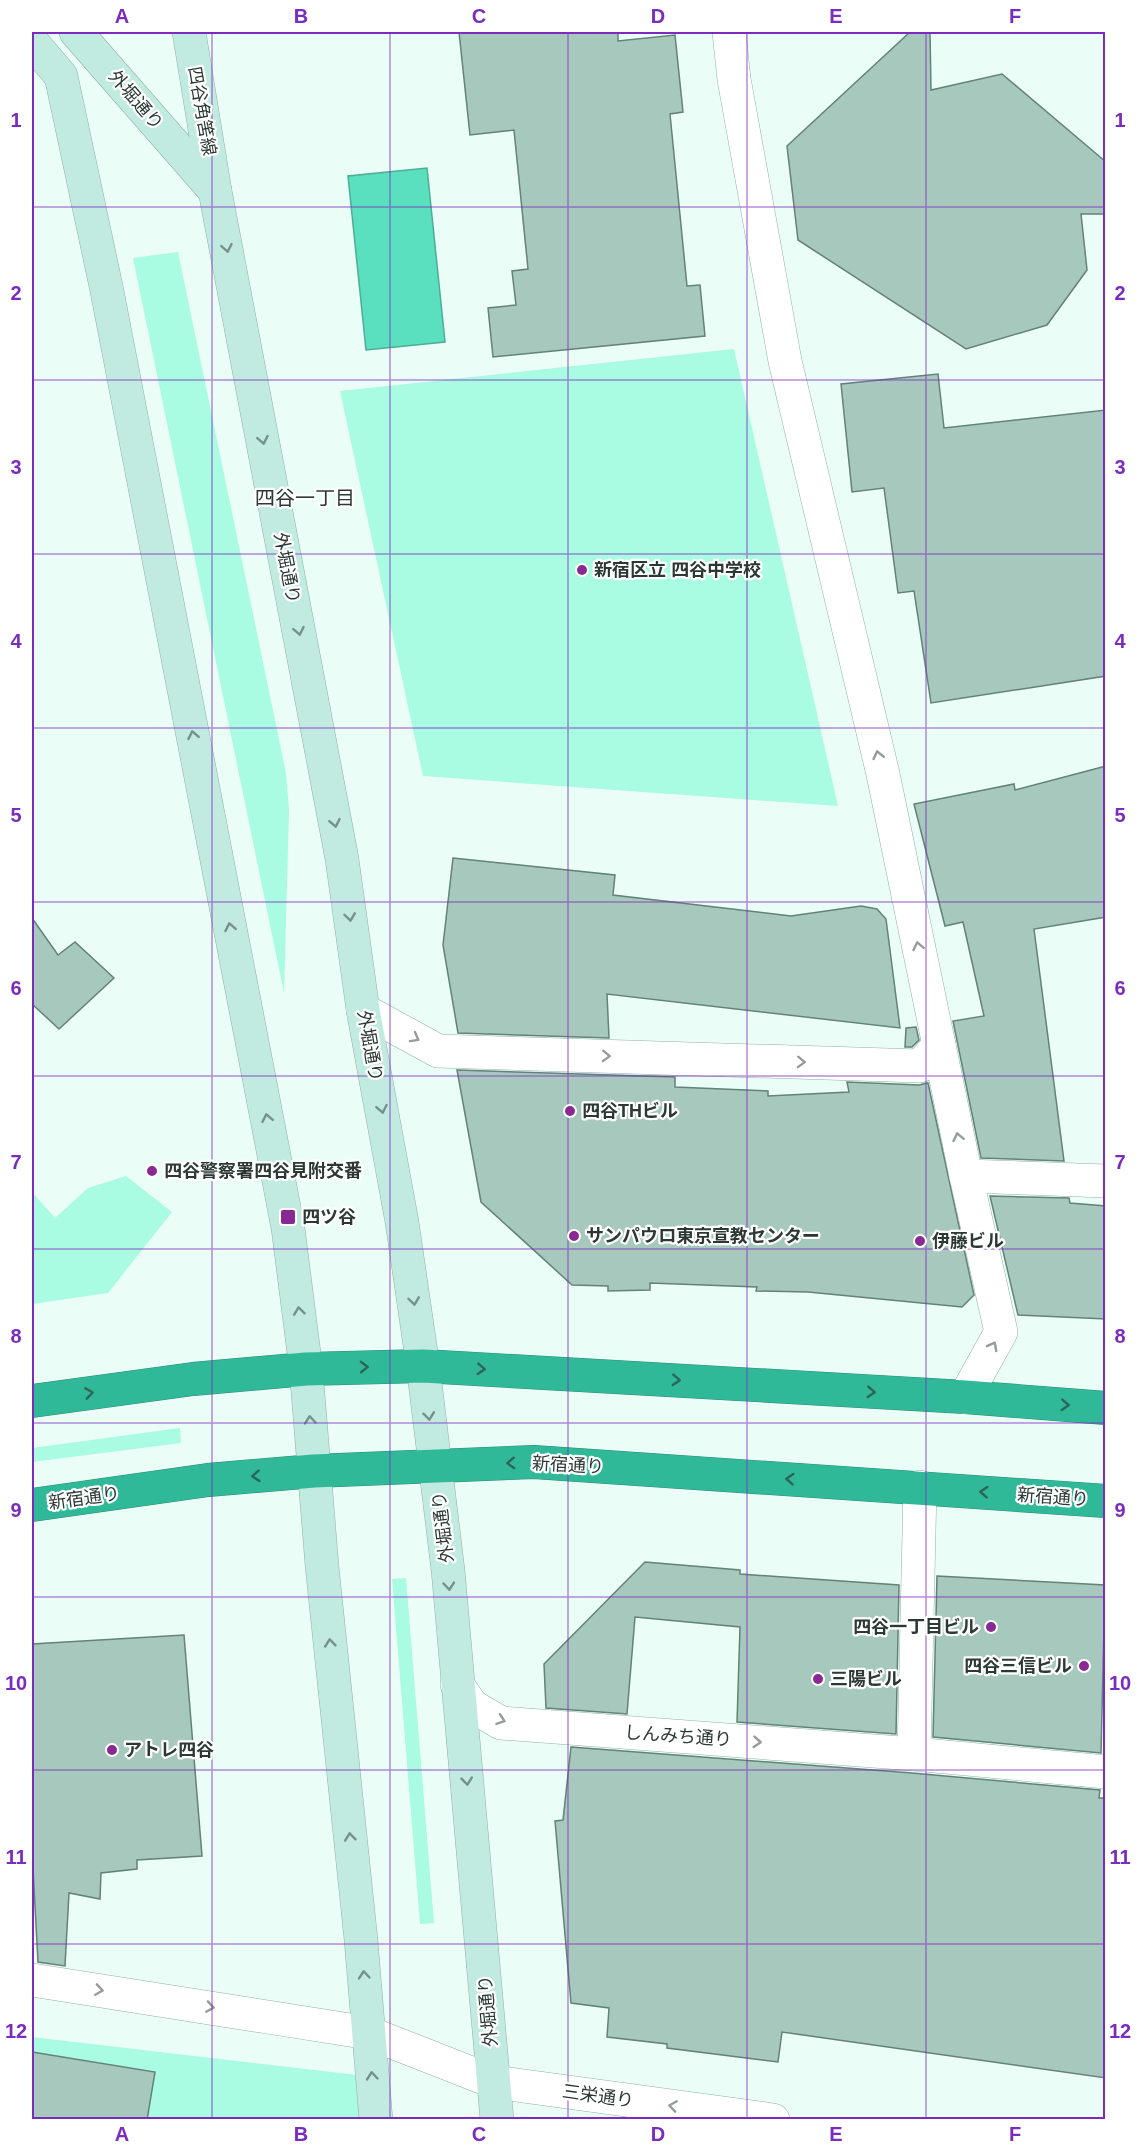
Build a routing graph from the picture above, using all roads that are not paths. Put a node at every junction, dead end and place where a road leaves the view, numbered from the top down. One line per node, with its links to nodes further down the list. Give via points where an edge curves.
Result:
1 (66, 32): 6 (main road)
2 (76, 32): 7 (main road, 外堀通り)
3 (189, 32): 7 (main road, 四谷角筈線)
4 (729, 32): 9 (street, one-way to 4, via 883,774 785,361)
5 (32, 42): 6 (main road)
6 (62, 76): 13 (main road, one-way to 6, via 288,1228)
7 (215, 191): 8 (main road, 外堀通り, one-way to 8, via 340,847)
8 (363, 1010): 9 (street, one-way to 9, via 438,1051 920,1066); 12 (main road, 外堀通り, one-way to 12, via 396,1185)
9 (939, 1045): 10 (street, one-way to 9)
10 (966, 1176): 11 (street); 14 (street, one-way to 10, via 1001,1332)
11 (1106, 1181)
12 (423, 1366): 13 (highway, one-way to 12); 14 (highway, one-way to 14); 17 (main road, 外堀通り, one-way to 17)
13 (306, 1369): 15 (highway, one-way to 13, via 192,1379); 18 (main road, one-way to 13)
14 (965, 1397): 16 (highway, one-way to 16)
15 (32, 1401)
16 (1106, 1408)
17 (435, 1466): 18 (highway, 新宿通り); 19 (highway, 新宿通り, one-way to 17, via 534,1462); 22 (main road, 外堀通り, one-way to 22)
18 (314, 1471): 21 (highway, 新宿通り, one-way to 21, via 208,1480); 26 (main road, one-way to 18)
19 (920, 1487): 20 (highway, 新宿通り, one-way to 19); 23 (street)
20 (1106, 1501)
21 (32, 1505)
22 (457, 1684): 23 (street, しんみち通り, one-way to 23, via 472,1706 501,1722); 27 (main road, 外堀通り, one-way to 27)
23 (914, 1754): 24 (street, しんみち通り)
24 (1106, 1772)
25 (32, 1980): 26 (street, 三栄通り, one-way to 26)
26 (369, 2033): 27 (street, 三栄通り); 28 (main road, one-way to 26)
27 (494, 2082): 29 (main road, 外堀通り); 30 (street, 三栄通り, one-way to 27)
28 (376, 2120)
29 (497, 2120)
30 (773, 2120)

